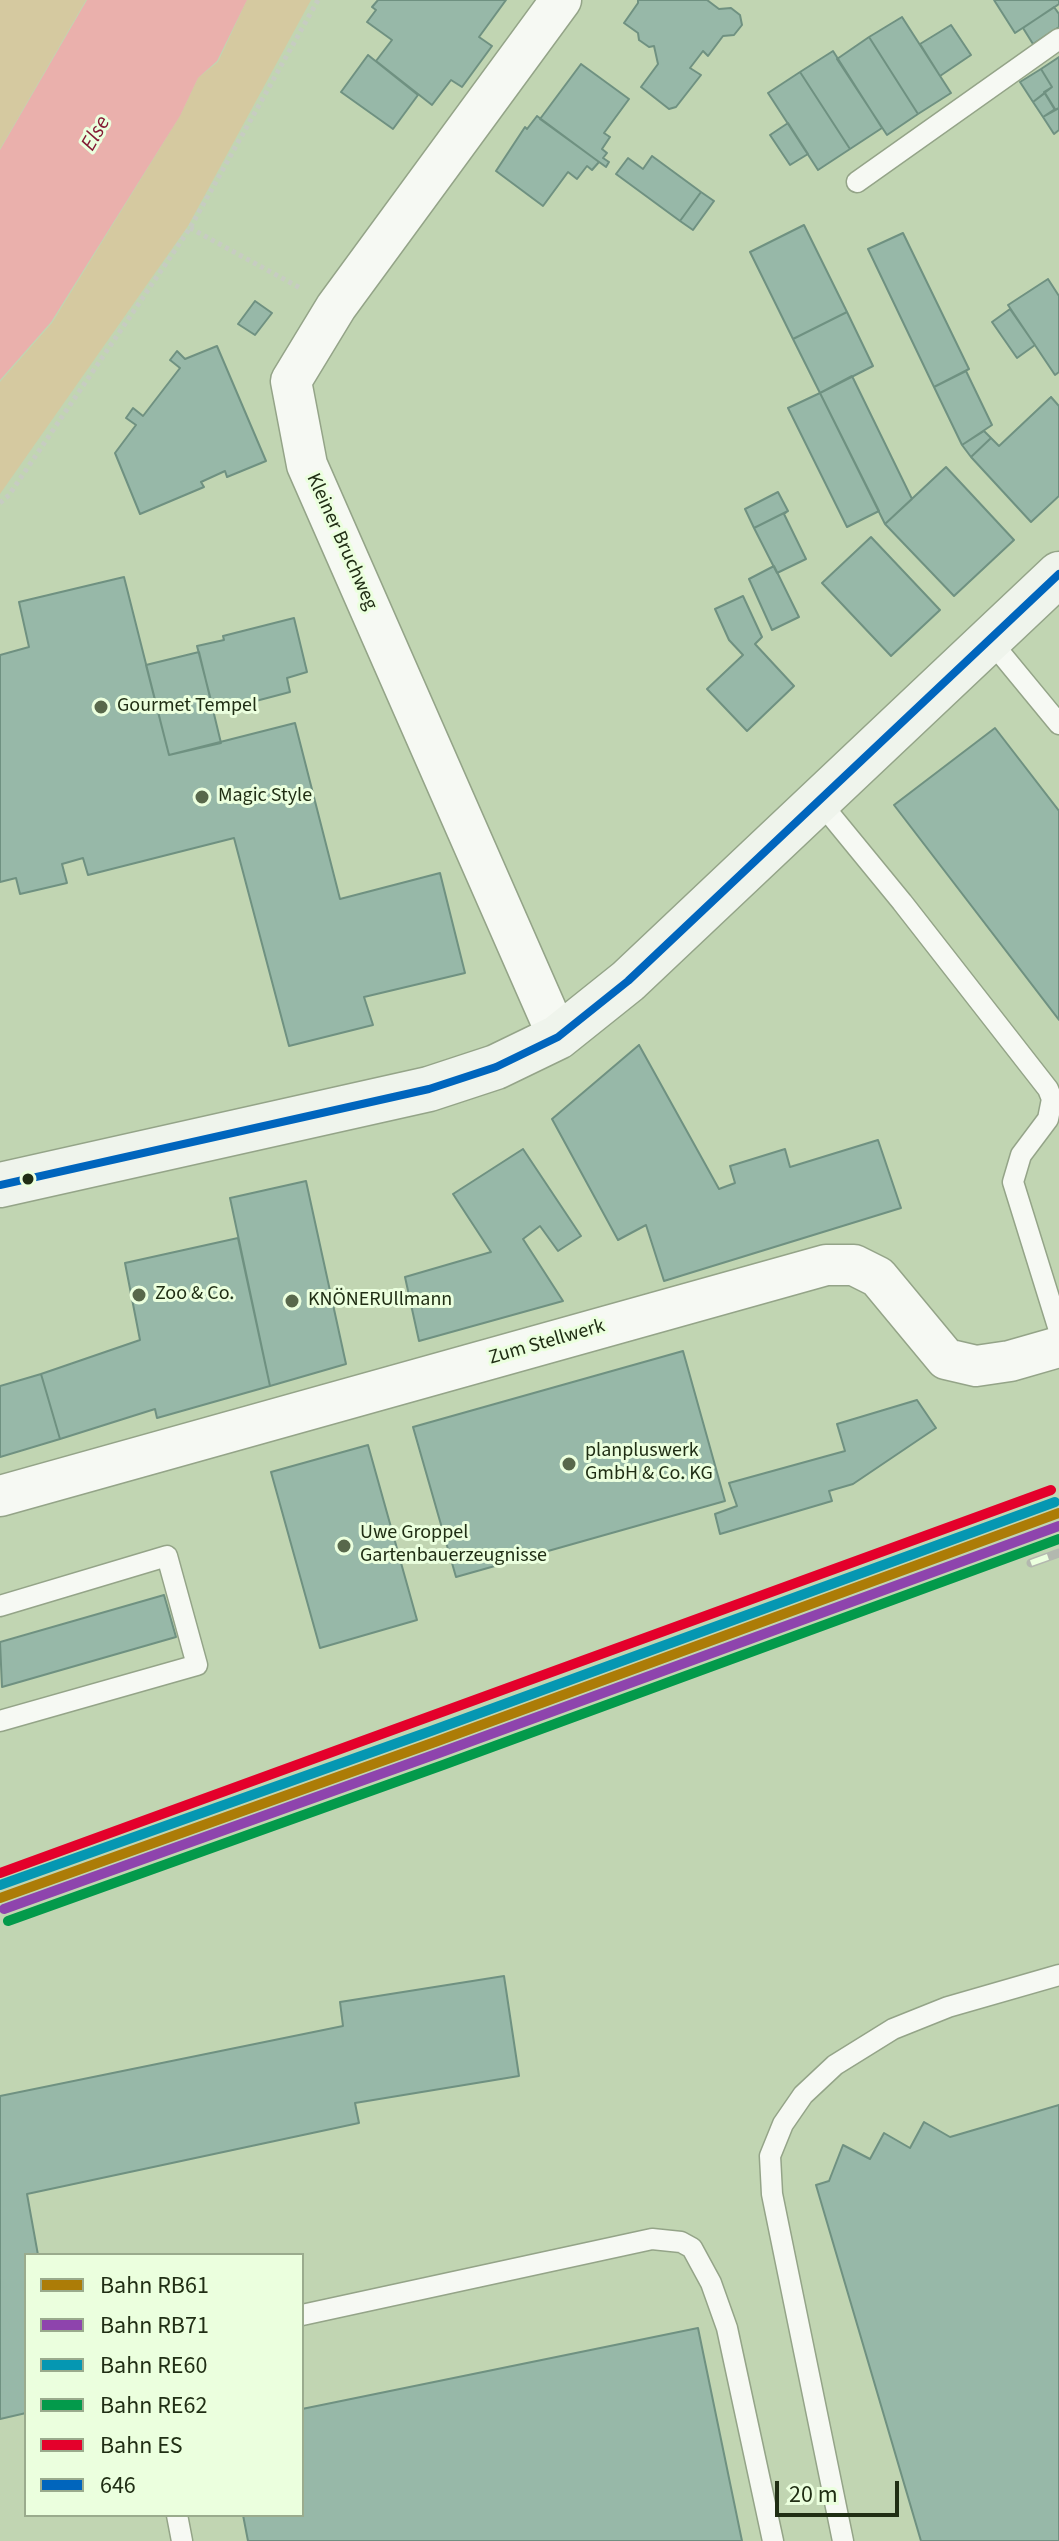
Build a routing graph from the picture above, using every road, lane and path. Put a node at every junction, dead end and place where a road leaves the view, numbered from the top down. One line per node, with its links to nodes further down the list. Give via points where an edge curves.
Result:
1 (318, 0): 5 (path)
2 (561, 0): 6 (street, Kleiner Bruchweg)
3 (1059, 39): 4 (lane)
4 (857, 182)
5 (190, 228): 6 (path); 7 (path)
6 (336, 307): 12 (street, Kleiner Bruchweg, via 291,381 307,465)
7 (0, 503)
8 (1059, 574): 9 (main road)
9 (989, 639): 10 (lane); 11 (main road)
10 (1059, 724)
11 (820, 802): 12 (main road, via 628,981); 13 (lane, via 1033,1067)
12 (558, 1037): 14 (main road, via 496,1067 429,1089)
13 (1055, 1107): 15 (lane, via 1021,1155 1013,1182)
14 (0, 1185)
15 (1059, 1330)
16 (1059, 1347): 17 (street, Zum Stellwerk, via 976,1366 946,1359 878,1277 854,1265 826,1265)
17 (0, 1496)
18 (0, 1606): 19 (lane, via 167,1556 197,1665)
19 (0, 1721)
20 (1059, 1975): 25 (lane, via 893,2029 835,2065 803,2095 770,2156 772,2194)
21 (304, 2315): 24 (lane, via 652,2239 681,2242 692,2248 711,2283 727,2328)
22 (177, 2517): 23 (lane)
23 (182, 2541)
24 (773, 2541)
25 (843, 2541)

